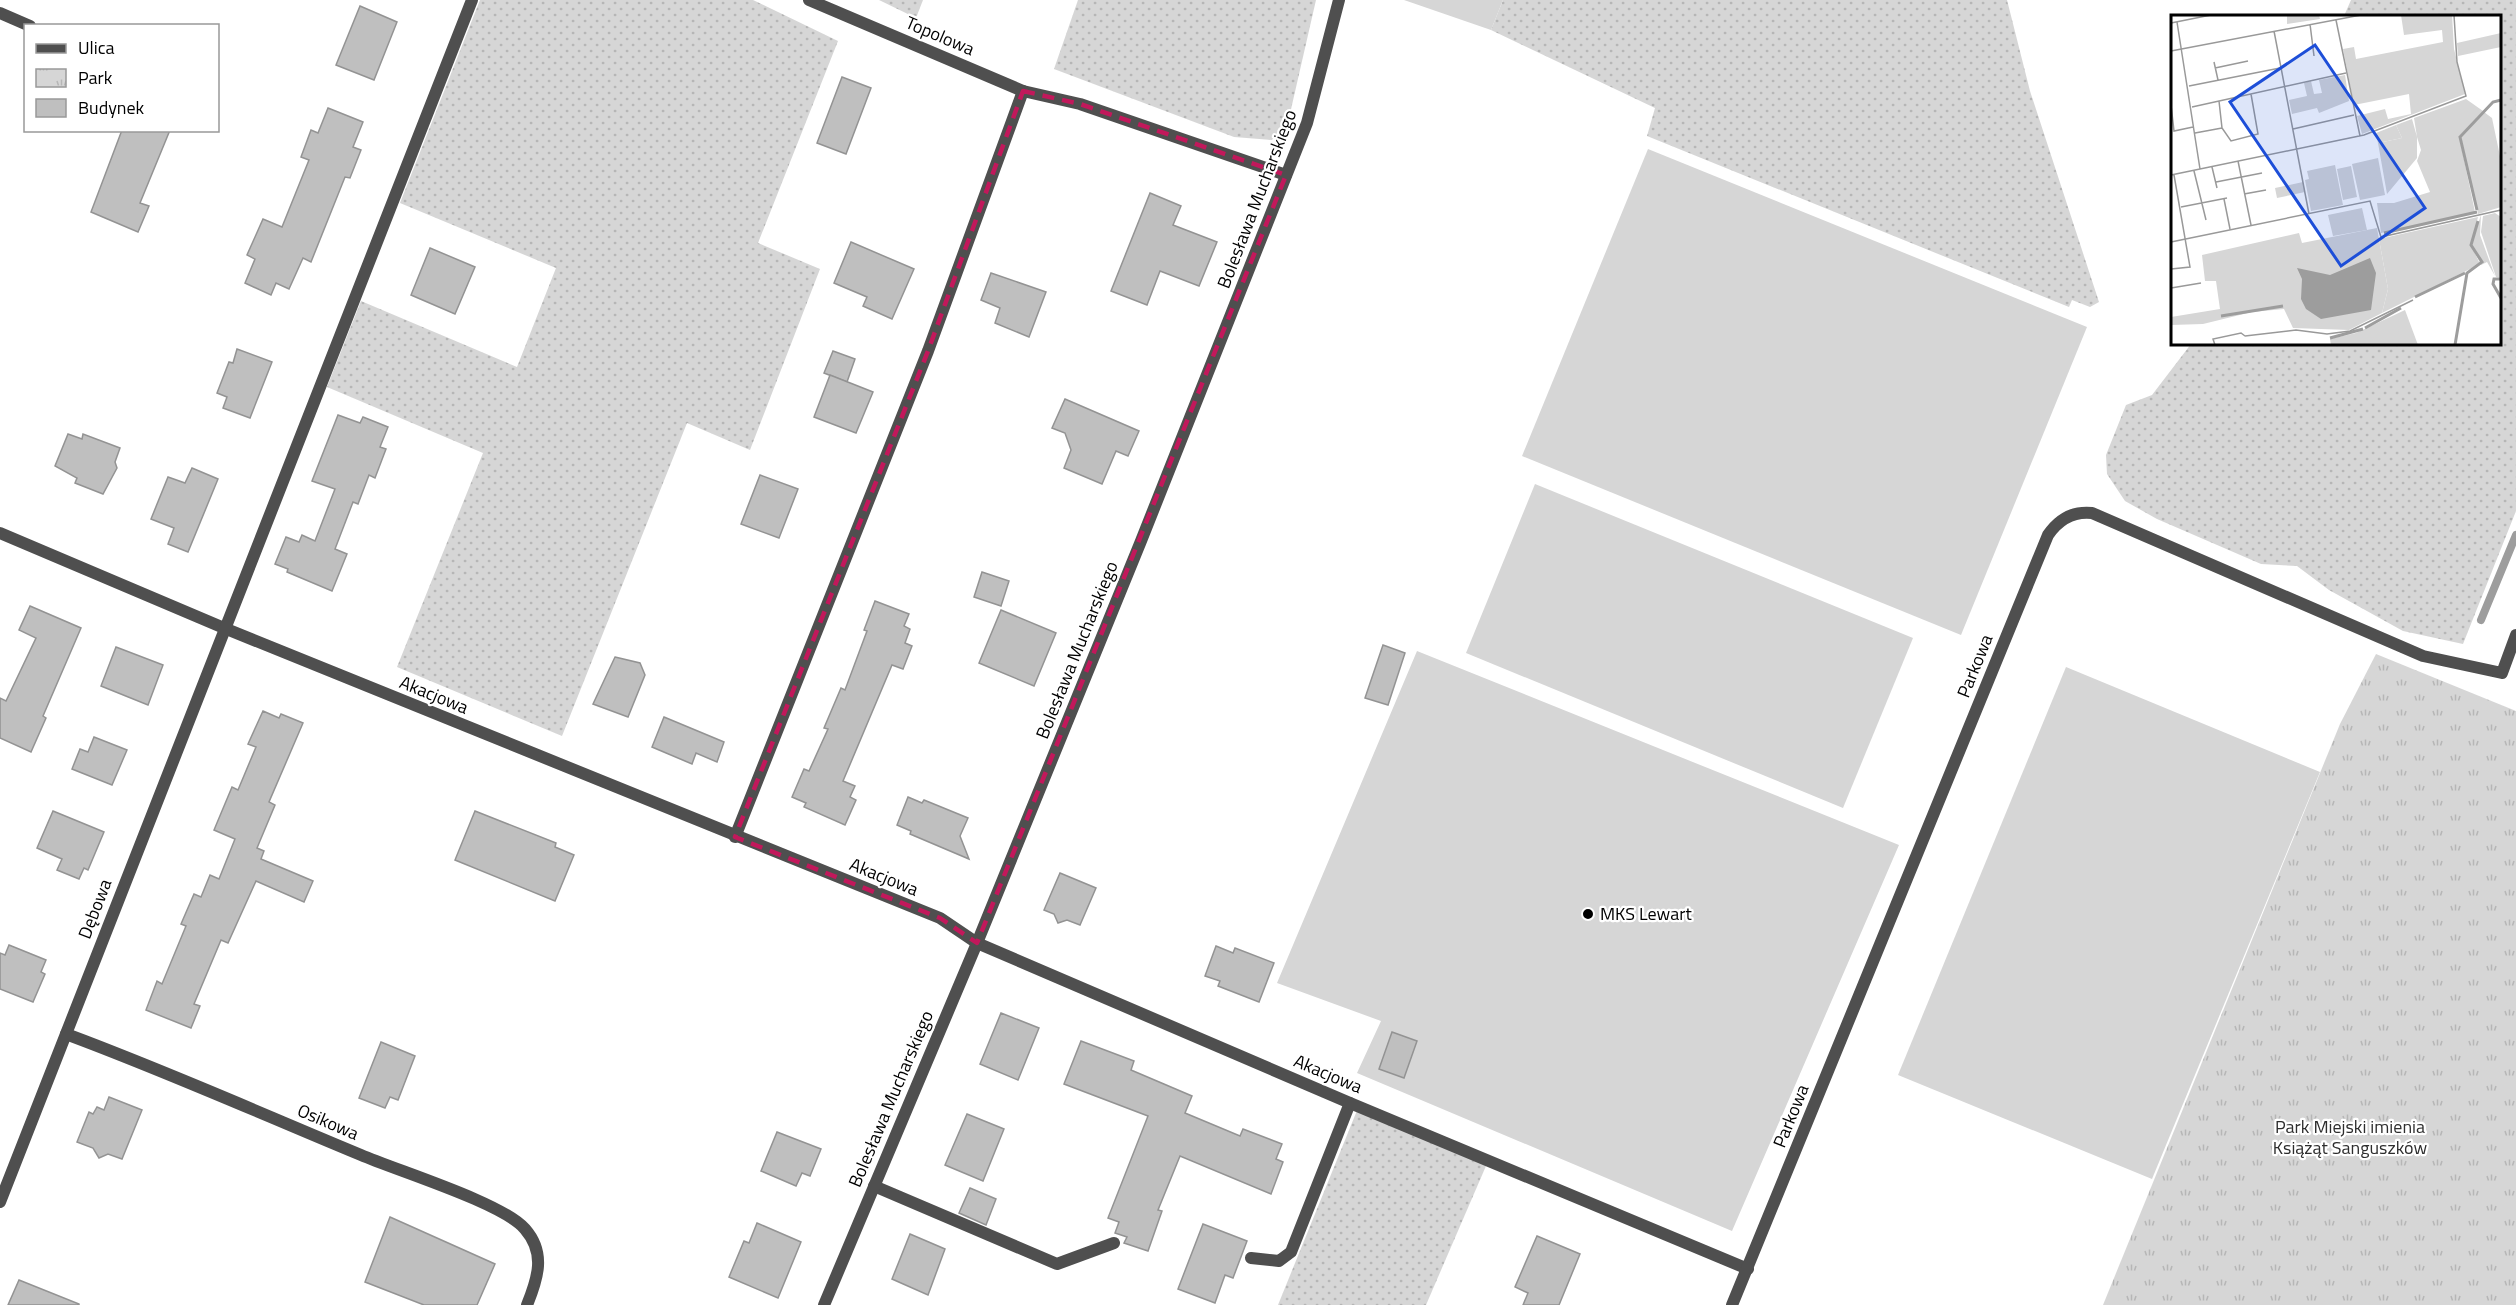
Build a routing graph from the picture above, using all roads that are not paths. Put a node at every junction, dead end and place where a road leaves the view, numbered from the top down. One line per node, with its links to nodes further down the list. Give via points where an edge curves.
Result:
1 (472, 0): 9 (street, Dębowa)
2 (809, 0): 6 (street, Topolowa)
3 (1339, 0): 7 (street, Bolesława Mucharskiego, via 1307,123)
4 (0, 13): 5 (street)
5 (25, 24)
6 (1023, 91): 7 (street, Topolowa, via 1080,104); 11 (street, via 928,351)
7 (1286, 175): 12 (street, Bolesława Mucharskiego)
8 (0, 533): 9 (street, Akacjowa)
9 (224, 628): 11 (street, Akacjowa); 13 (street, Dębowa)
10 (2516, 635): 19 (street, Parkowa, via 2502,673 2460,666 2423,657 2092,513 2071,514 2054,526)
11 (735, 837): 12 (street, Akacjowa, via 940,918)
12 (977, 943): 14 (street, Akacjowa); 15 (street, Bolesława Mucharskiego)
13 (66, 1034): 16 (street, Dębowa); 20 (street, Osikowa, via 163,1070 510,1214 538,1246 539,1276)
14 (1350, 1103): 18 (street, via 1291,1252 1279,1261); 19 (street, Akacjowa)
15 (874, 1186): 17 (street, via 1057,1264); 21 (street, Bolesława Mucharskiego)
16 (0, 1202)
17 (1114, 1243)
18 (1251, 1258)
19 (1748, 1269): 22 (street, Parkowa)
20 (527, 1305)
21 (824, 1305)
22 (1732, 1305)

